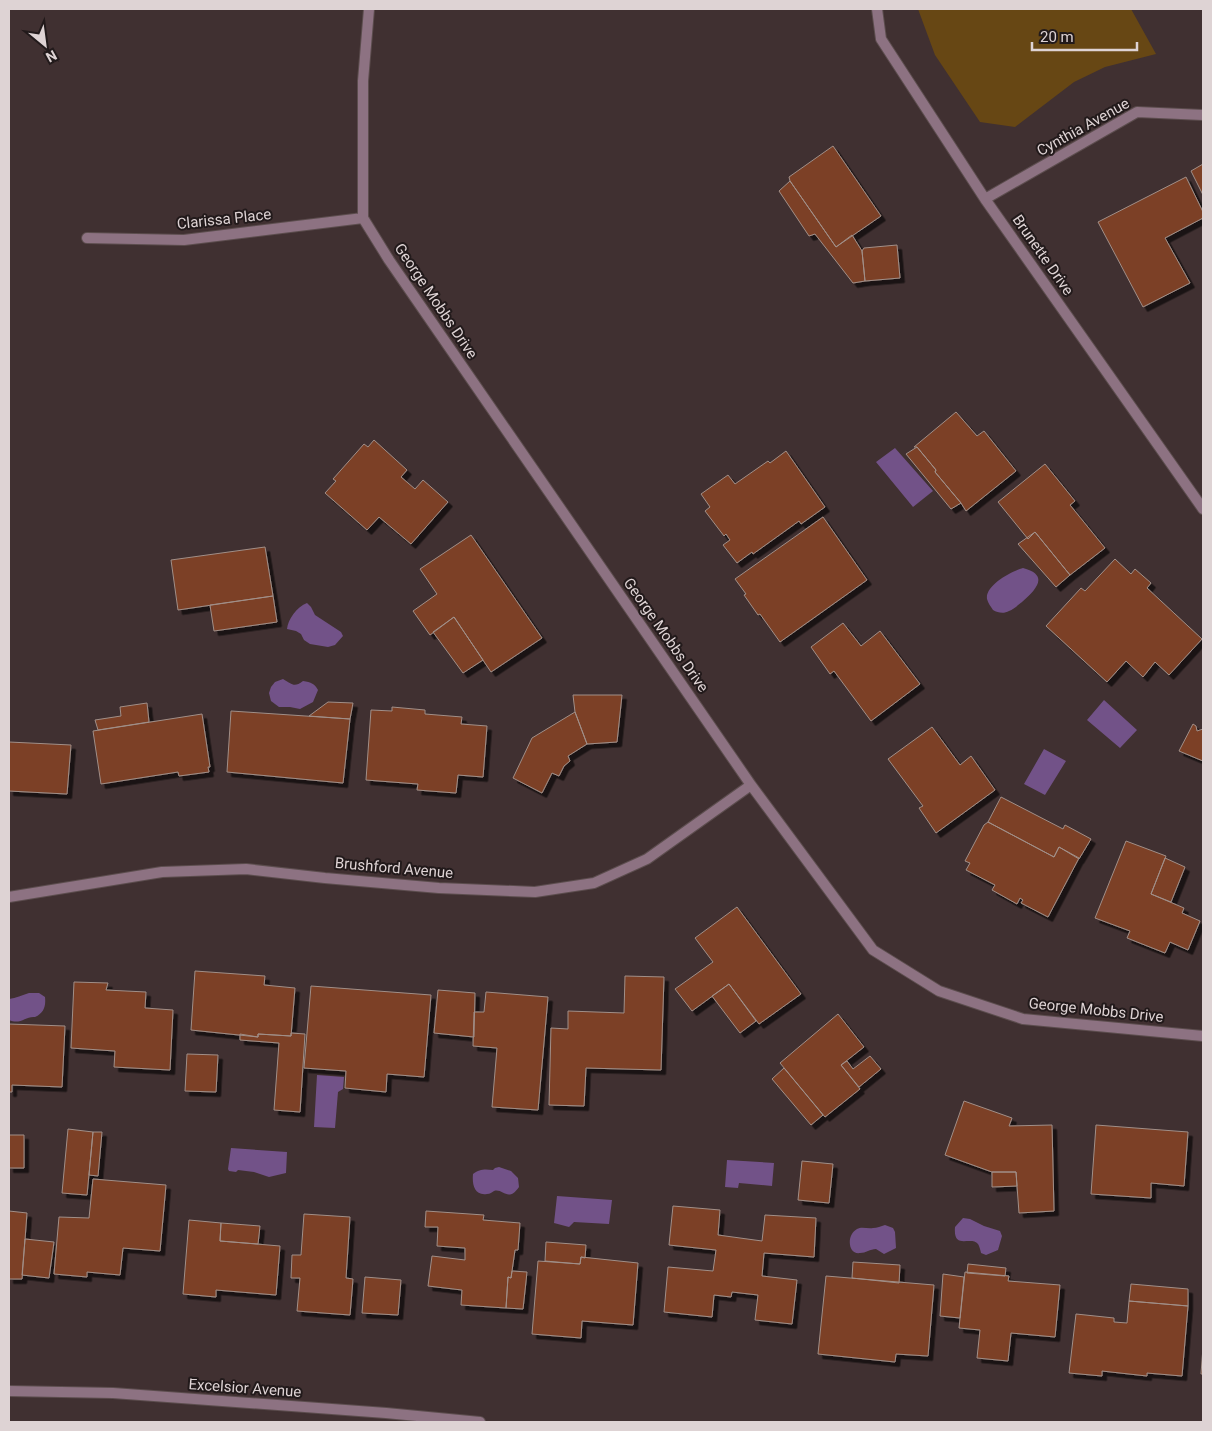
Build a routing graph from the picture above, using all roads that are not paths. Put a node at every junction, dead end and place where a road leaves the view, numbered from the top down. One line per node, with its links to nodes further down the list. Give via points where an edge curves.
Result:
1 (370, 9): 5 (street, via 363,81)
2 (877, 9): 4 (street, Brunette Drive, via 882,39)
3 (1203, 115): 4 (street, Cynthia Avenue, via 1137,112)
4 (985, 199): 7 (street, Brunette Drive)
5 (363, 218): 6 (street, Clarissa Place, via 184,240); 8 (street, George Mobbs Drive)
6 (87, 238)
7 (1203, 508)
8 (751, 785): 9 (street, Brushford Avenue, via 647,859 594,883 535,892 439,888 246,869 162,872); 10 (street, George Mobbs Drive, via 873,950 940,991 1023,1019)
9 (9, 898)
10 (1203, 1036)
11 (9, 1391): 12 (street, Excelsior Avenue, via 123,1394)
12 (480, 1422)

